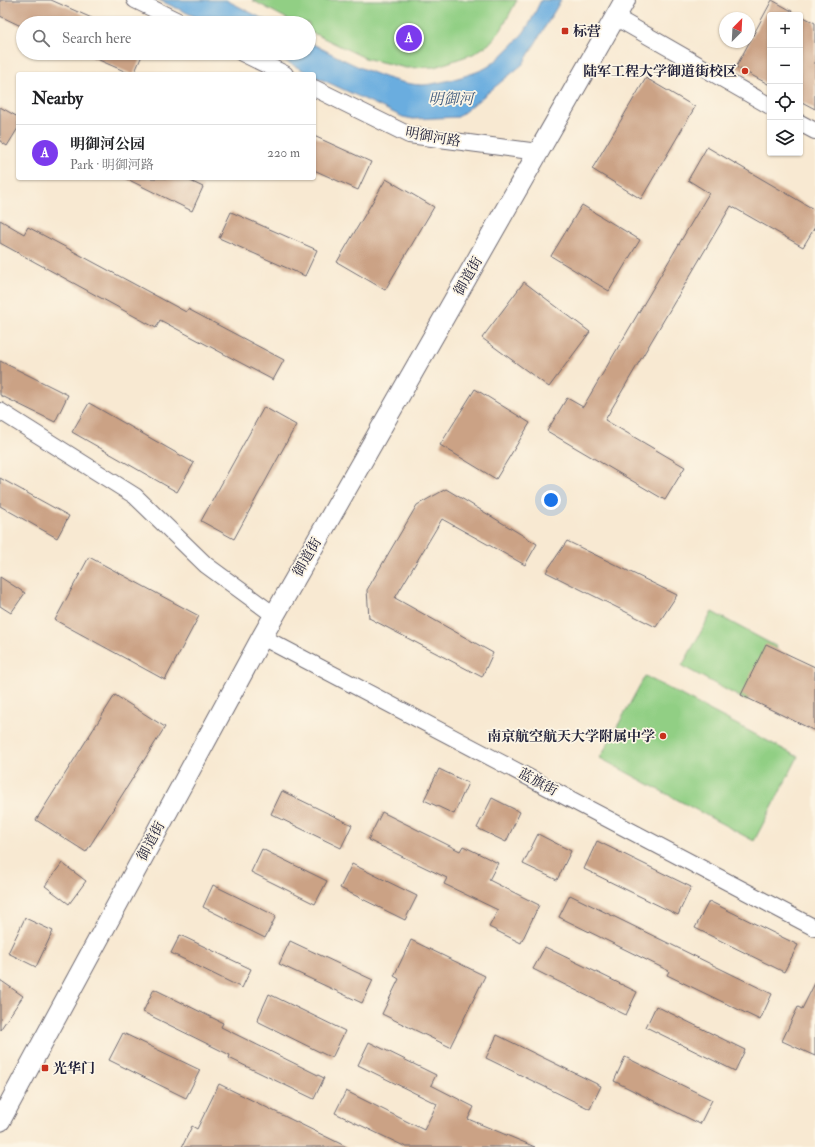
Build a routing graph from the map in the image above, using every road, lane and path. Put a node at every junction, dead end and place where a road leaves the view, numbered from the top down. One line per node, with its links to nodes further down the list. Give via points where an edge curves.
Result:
1 (135, 0): 3 (street)
2 (625, 0): 4 (main road, 御道街)
3 (168, 16)
4 (615, 17): 8 (street); 11 (main road, 御道街)
5 (256, 60): 6 (street)
6 (281, 72)
7 (316, 89): 11 (street, 明御河路, via 409,135)
8 (767, 104)
9 (803, 125): 10 (street)
10 (815, 131)
11 (538, 152): 13 (main road, 御道街)
12 (0, 411): 13 (street, via 135,496 206,565)
13 (274, 615): 14 (main road, 御道街)
14 (262, 637): 15 (street, 蓝旗街); 16 (main road, 御道街)
15 (815, 928)
16 (0, 1121)

